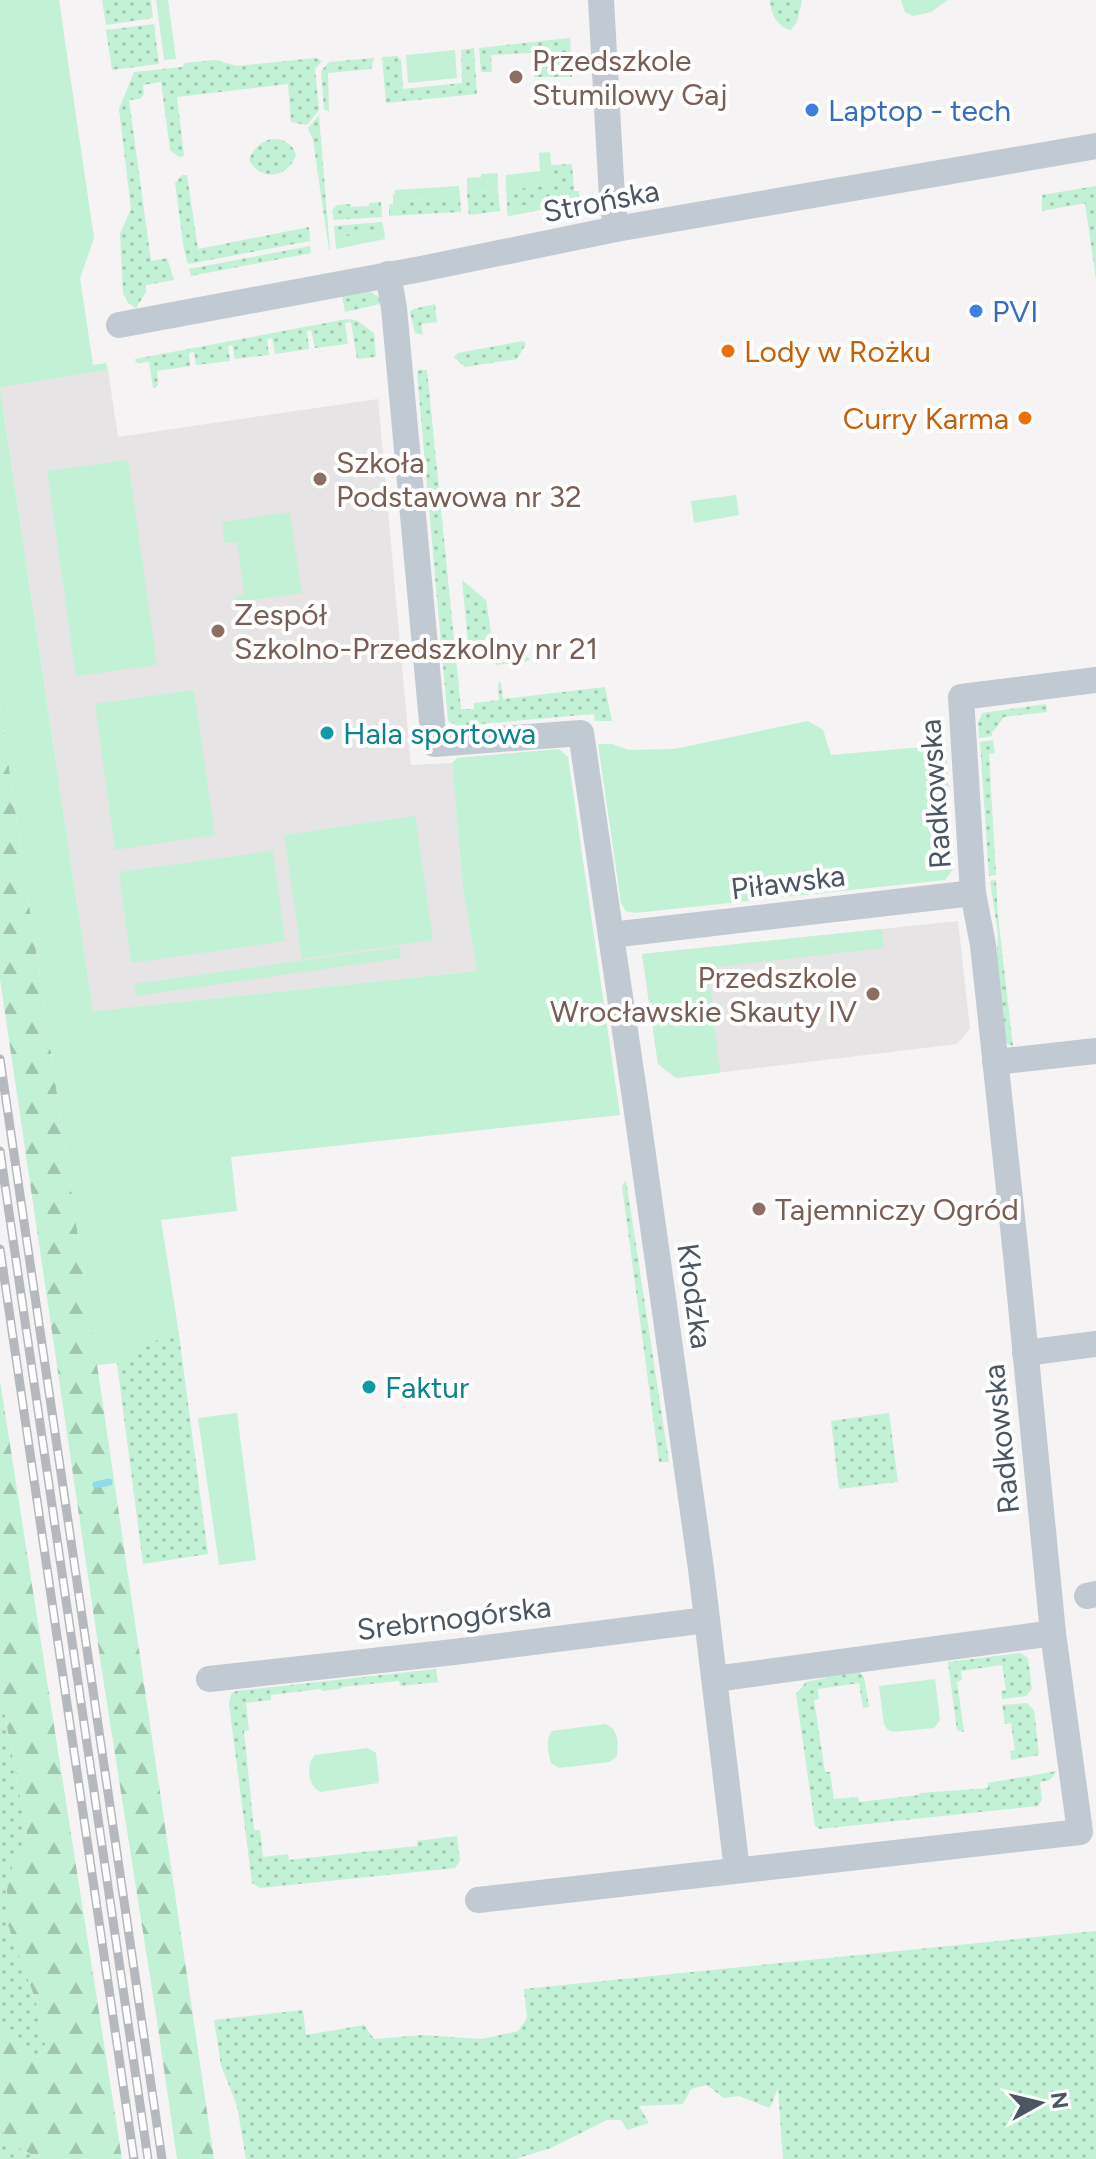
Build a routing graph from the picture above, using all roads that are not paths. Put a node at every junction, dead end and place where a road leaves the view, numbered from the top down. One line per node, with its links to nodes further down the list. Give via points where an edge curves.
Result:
1 (601, 0): 3 (street)
2 (1096, 146): 3 (street, Strońska)
3 (616, 229): 4 (street, Strońska)
4 (388, 274): 5 (street, Strońska); 8 (street, Kłodzka, via 434,744 581,733)
5 (119, 325)
6 (1096, 680): 7 (street, Radkowska, via 961,697)
7 (973, 893): 8 (street, Piławska); 10 (street, Radkowska)
8 (611, 935): 13 (street, Kłodzka)
9 (1096, 1051): 10 (street)
10 (995, 1062): 12 (street, Radkowska)
11 (1096, 1344): 12 (street)
12 (1025, 1353): 14 (street, Radkowska)
13 (707, 1620): 15 (street, Srebrnogórska); 16 (street, Kłodzka)
14 (1053, 1633): 16 (street); 17 (street, Radkowska, via 1080,1832)
15 (209, 1679)
16 (715, 1679): 17 (street, Kłodzka)
17 (737, 1870): 18 (street)
18 (478, 1900)

